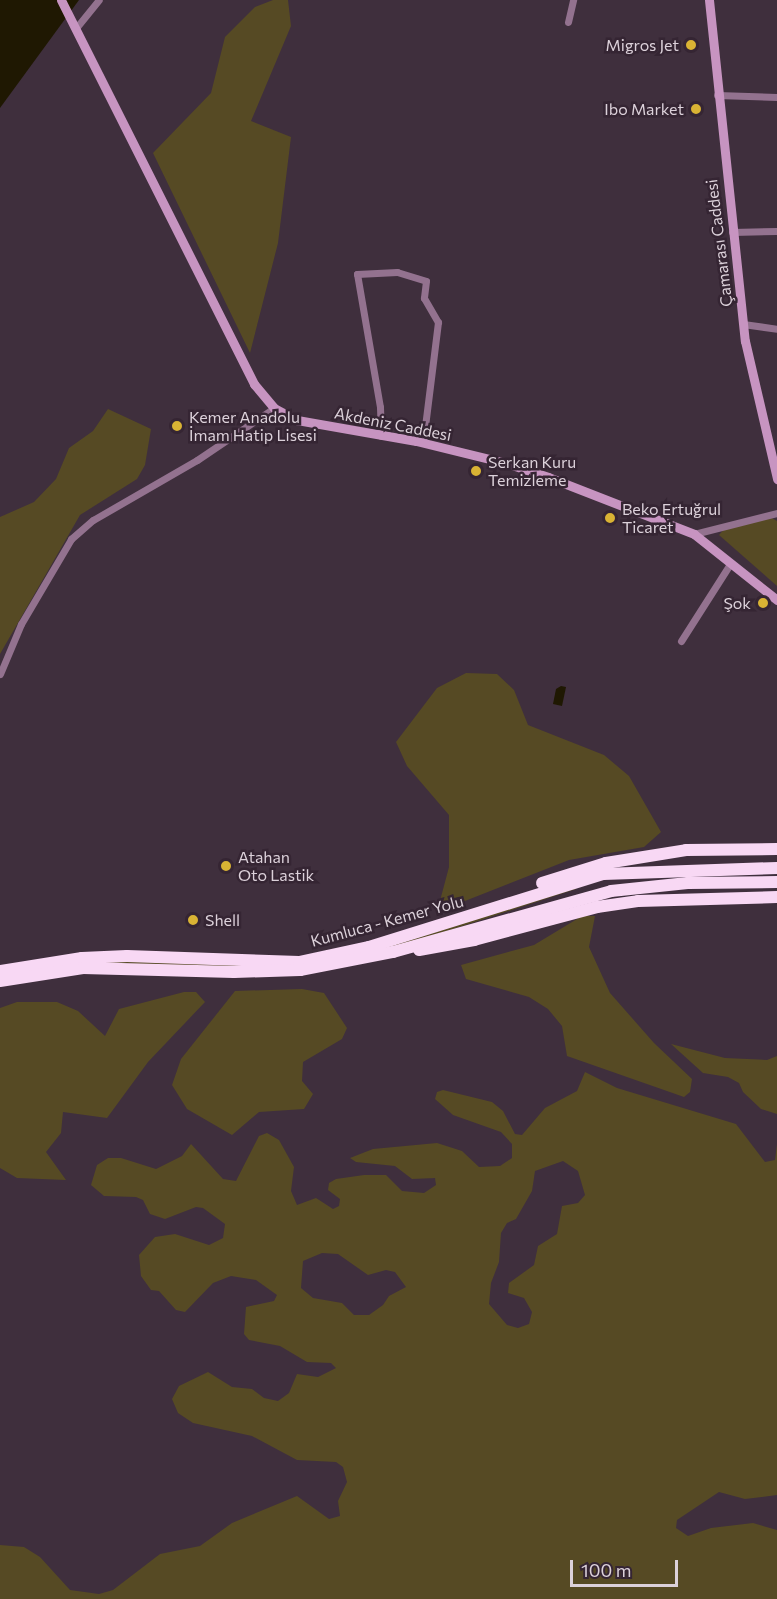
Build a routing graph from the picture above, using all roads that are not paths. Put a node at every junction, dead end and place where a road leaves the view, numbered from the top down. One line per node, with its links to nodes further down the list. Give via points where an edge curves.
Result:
1 (61, 0): 6 (street, Akdeniz Caddesi)
2 (99, 0): 6 (street)
3 (573, 0): 5 (street)
4 (709, 0): 7 (street, Çamarası Caddesi)
5 (568, 22)
6 (76, 28): 13 (street, Akdeniz Caddesi, via 254,384)
7 (717, 95): 8 (street); 10 (street, Çamarası Caddesi)
8 (777, 97)
9 (777, 231): 10 (street)
10 (732, 232): 11 (street, Çamarası Caddesi)
11 (743, 324): 12 (street); 16 (street, Çamarası Caddesi)
12 (777, 329)
13 (274, 408): 14 (street, Akdeniz Caddesi, via 297,420); 22 (street, via 197,460 93,520 71,539 21,624)
14 (381, 436): 15 (street, Akdeniz Caddesi); 15 (street, via 380,407 357,274 397,272 426,281 424,297 438,322)
15 (423, 443): 18 (street, Akdeniz Caddesi, via 506,463)
16 (777, 479)
17 (777, 513): 18 (street)
18 (694, 534): 19 (street, Akdeniz Caddesi)
19 (730, 564): 20 (street, Akdeniz Caddesi); 21 (street)
20 (777, 600)
21 (681, 641)
22 (0, 674)
23 (777, 849): 27 (highway, via 686,850 606,863 517,892)
24 (777, 868): 27 (highway, Kumluca - Kemer Yolu, via 603,874)
25 (777, 882): 28 (highway, Kumluca - Kemer Yolu, via 688,883 611,891)
26 (777, 897): 28 (highway, Kumluca - Kemer Yolu, via 627,902 437,949)
27 (434, 927): 29 (highway, Kumluca - Kemer Yolu, via 299,962 82,958)
28 (393, 952): 30 (highway, Kumluca - Kemer Yolu, via 279,971 83,968)
29 (0, 971)
30 (0, 981)

